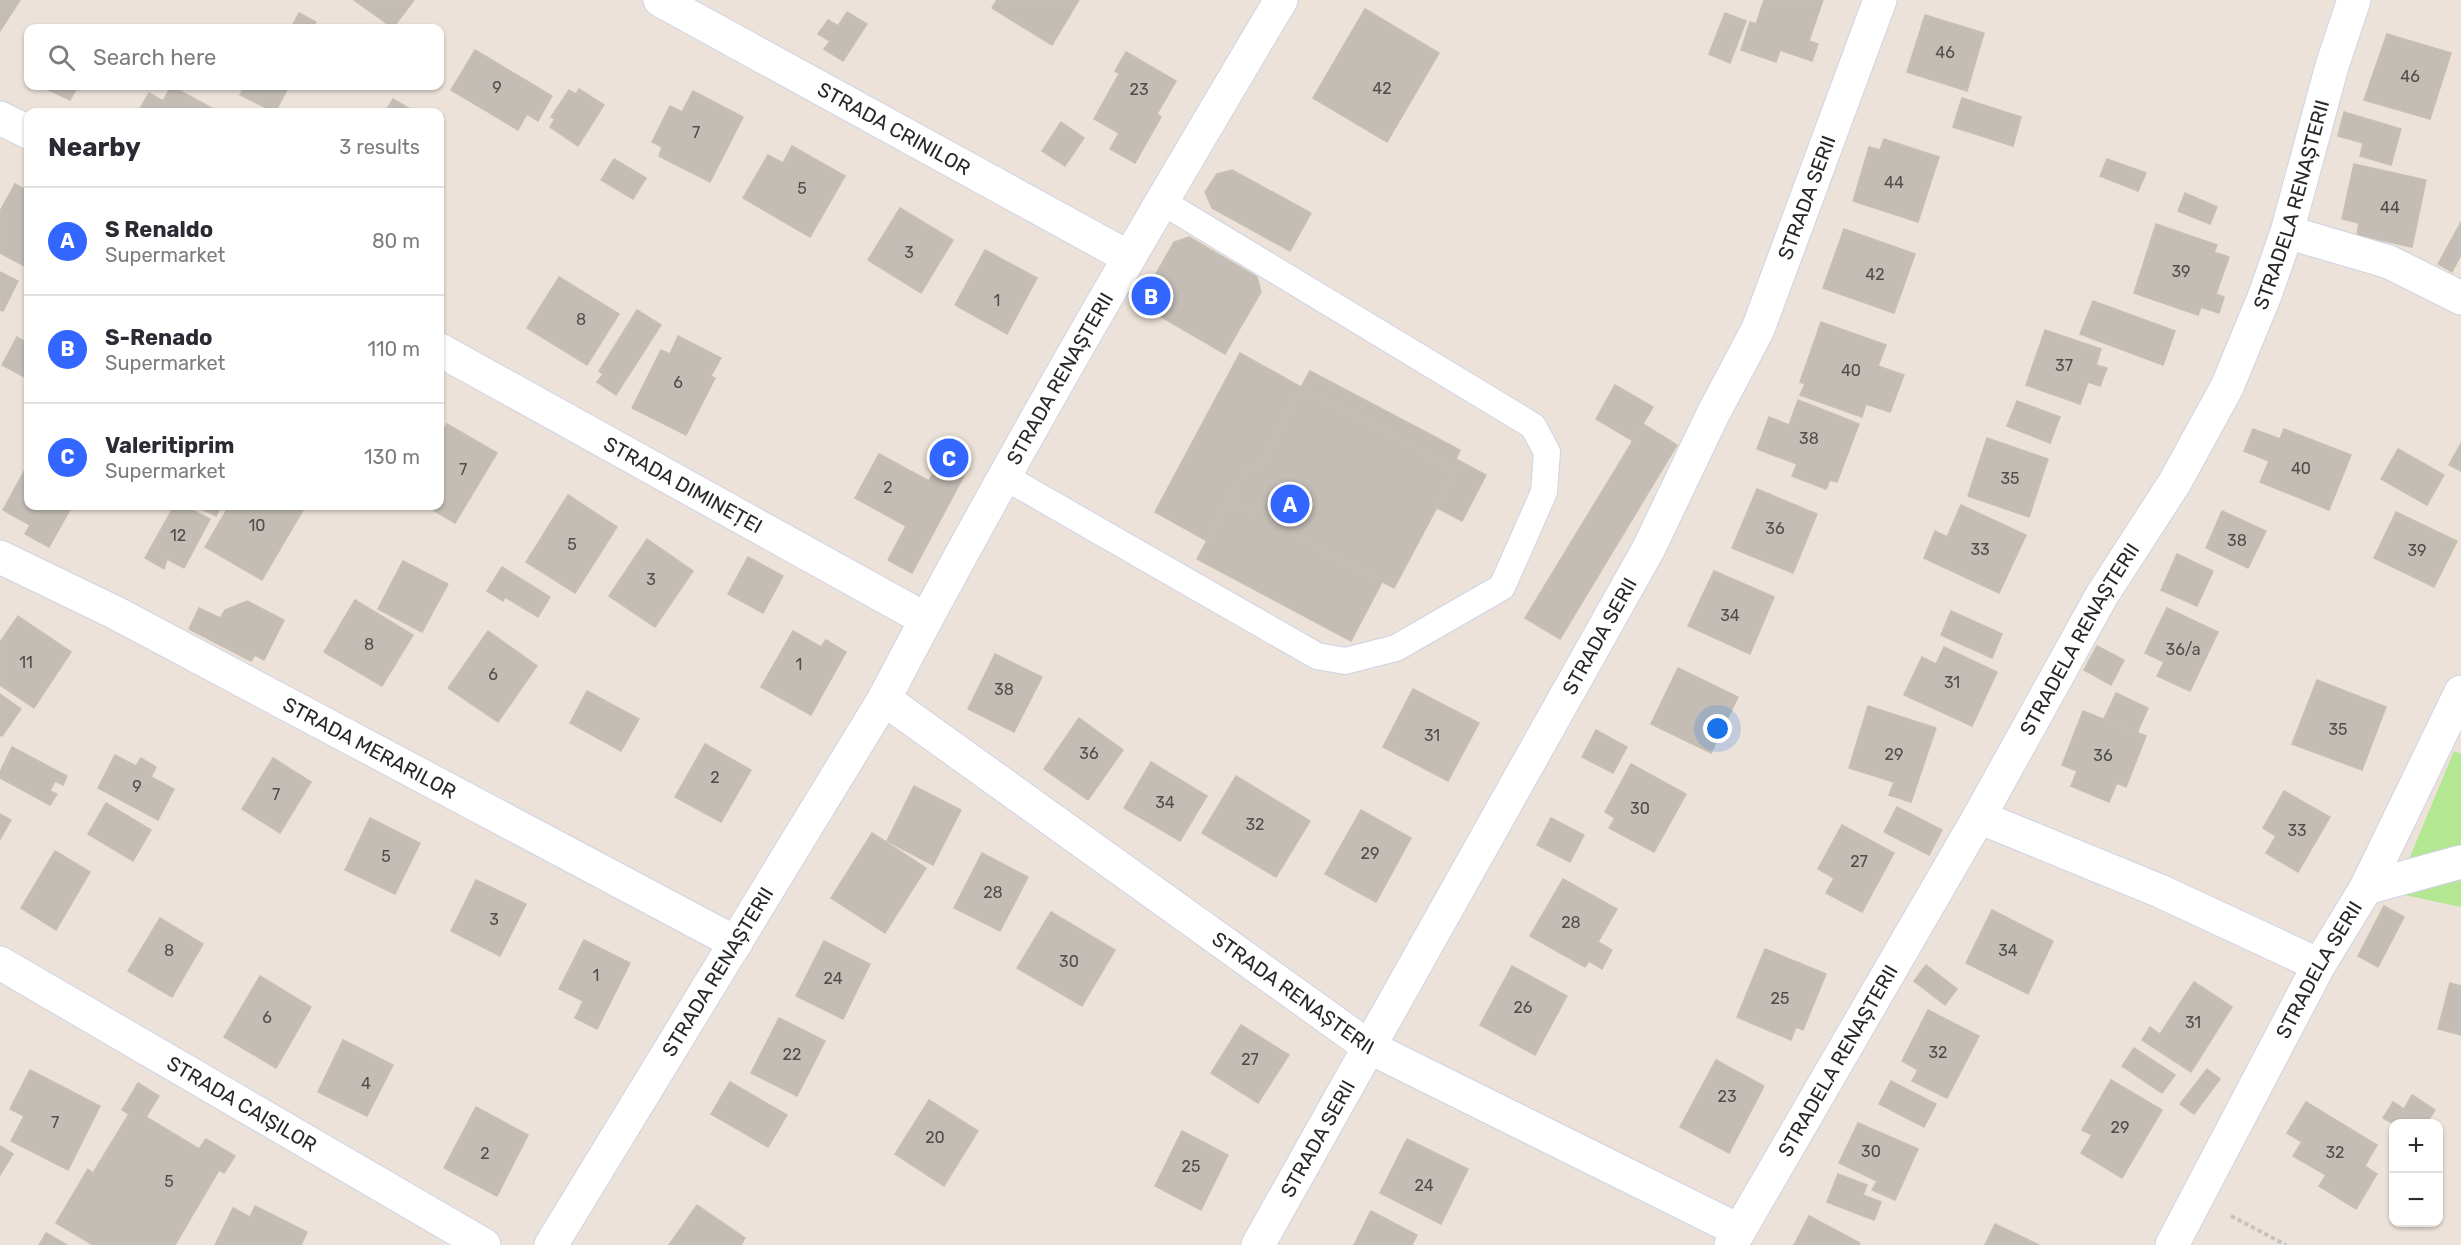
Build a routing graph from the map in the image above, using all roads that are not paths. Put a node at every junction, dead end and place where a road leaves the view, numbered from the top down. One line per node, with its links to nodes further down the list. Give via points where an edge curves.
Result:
1 (660, 0): 9 (street, STRADA CRINILOR)
2 (1281, 0): 7 (street, STRADA RENAȘTERII)
3 (1880, 0): 23 (street, STRADA SERII, via 1758,329 1649,548)
4 (2354, 0): 8 (street, STRADELA RENAȘTERII)
5 (0, 118): 6 (street)
6 (24, 130)
7 (1161, 201): 9 (street, STRADA RENAȘTERII); 12 (lane, via 1533,426 1546,452 1544,492 1502,587 1396,648 1345,661 1317,656)
8 (2287, 232): 10 (street, via 2388,262); 17 (street, STRADELA RENAȘTERII, via 2227,387 2175,482 2102,595)
9 (1128, 257): 12 (street, STRADA RENAȘTERII)
10 (2461, 298)
11 (444, 352): 14 (street, STRADA DIMINEȚEI)
12 (1005, 477): 14 (street, STRADA RENAȘTERII)
13 (0, 557): 20 (street, STRADA MERARILOR, via 116,613)
14 (926, 619): 16 (street, STRADA RENAȘTERII)
15 (2461, 692): 19 (street, STRADELA SERII)
16 (884, 699): 20 (street, STRADA RENAȘTERII); 23 (street, STRADA RENAȘTERII)
17 (1979, 818): 22 (street, via 2160,891); 24 (street, STRADELA RENAȘTERII)
18 (2461, 862): 19 (street)
19 (2366, 888): 22 (street, STRADELA SERII)
20 (736, 943): 26 (street, STRADA RENAȘTERII)
21 (0, 963): 25 (street, STRADA CAIȘILOR)
22 (2319, 965): 28 (street, STRADELA SERII)
23 (1369, 1047): 24 (street, STRADA RENAȘTERII); 27 (street, STRADA SERII)
24 (1735, 1237)
25 (484, 1245)
26 (551, 1245)
27 (1258, 1245)
28 (2172, 1245)

